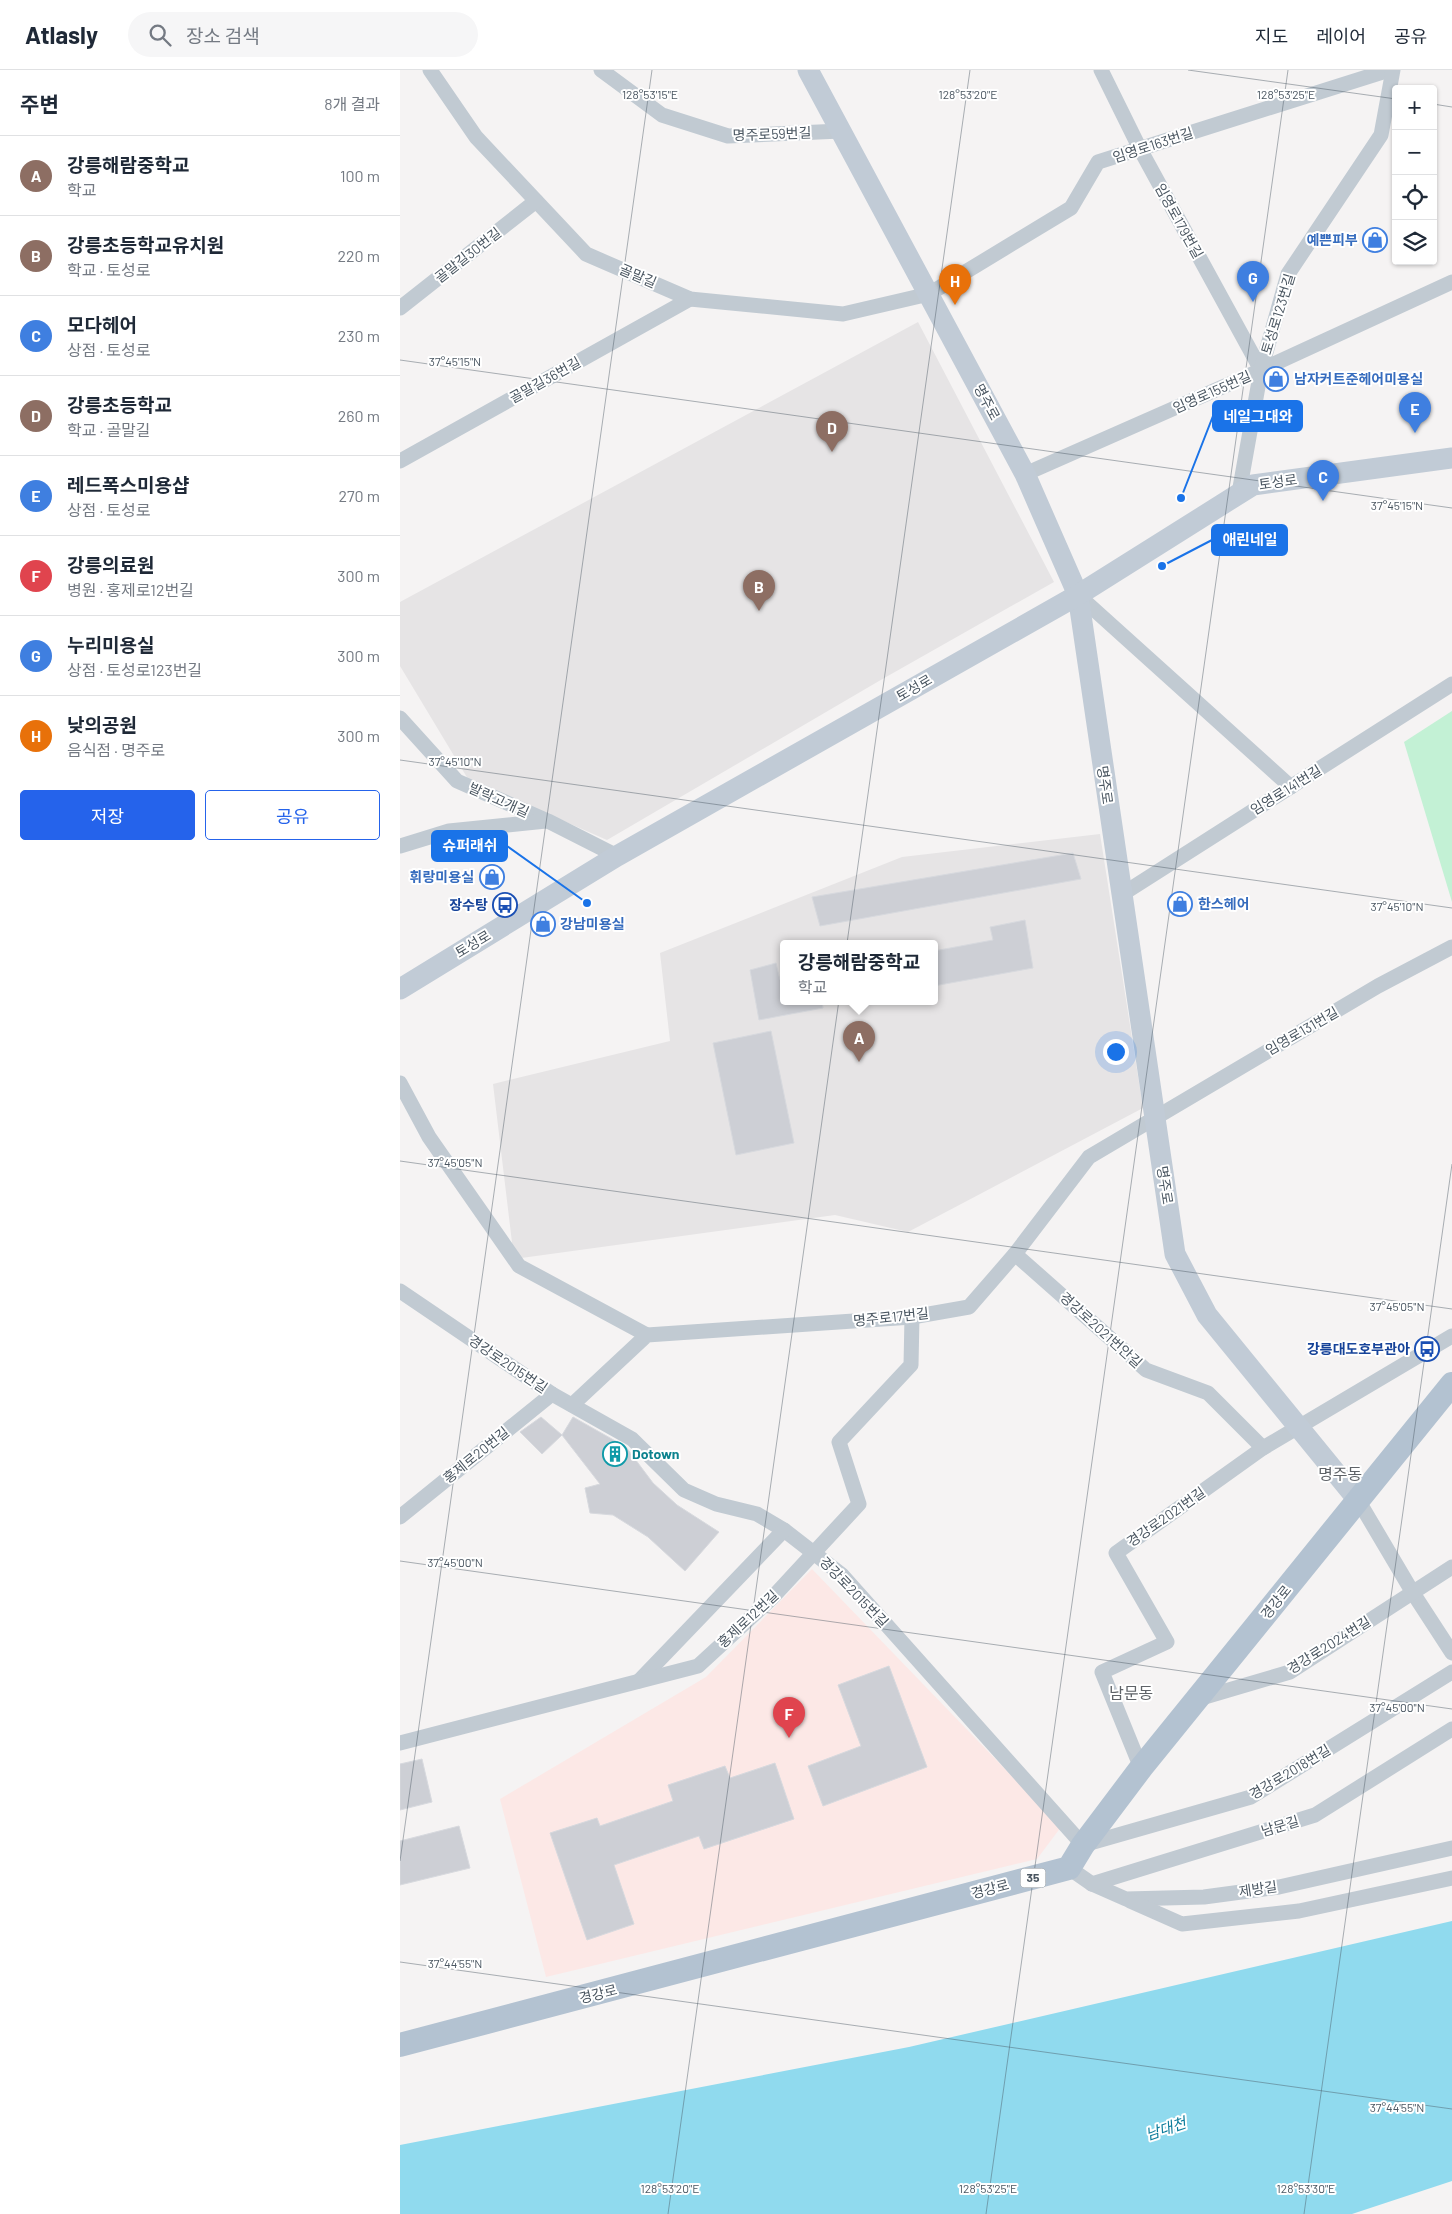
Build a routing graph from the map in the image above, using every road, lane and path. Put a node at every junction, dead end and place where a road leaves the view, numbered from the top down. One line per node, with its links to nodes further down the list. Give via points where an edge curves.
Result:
1 (430, 70): 9 (street, 골말길, via 476,137)
2 (601, 70): 7 (street, 명주로59번길, via 662,115 728,136)
3 (808, 70): 7 (street, 명주로)
4 (1101, 70): 8 (street, 임영로179번길)
5 (1389, 70): 8 (street, 임영로163번길)
6 (1393, 70): 14 (street, 토성로123번길, via 1381,135 1288,274)
7 (841, 131): 11 (street, 명주로)
8 (1140, 149): 11 (street, 임영로163번길, via 1098,162 1070,208); 14 (street, 임영로179번길)
9 (536, 201): 12 (street, 골말길, via 586,254); 13 (street, 골말길30번길)
10 (1452, 282): 14 (street, 임영로155번길)
11 (929, 294): 12 (street, 골말길, via 843,314); 17 (street, 명주로)
12 (690, 299): 16 (street, 골말길36번길)
13 (400, 308)
14 (1261, 370): 17 (street, 임영로155번길); 18 (street, 토성로123번길)
15 (1452, 458): 18 (street, 토성로, via 1252,486)
16 (400, 461)
17 (1025, 474): 19 (street, 명주로)
18 (1239, 493): 19 (street, 토성로)
19 (1078, 595): 22 (street); 25 (street, 토성로); 26 (street, 명주로)
20 (1452, 684): 22 (street, 임영로141번길)
21 (400, 718): 23 (street, 발락고개길, via 456,781)
22 (1291, 787): 26 (street, 임영로141번길)
23 (548, 821): 24 (street, via 449,831); 25 (street, 발락고개길)
24 (400, 846)
25 (618, 856): 28 (street, 토성로)
26 (1121, 895): 30 (street, 명주로)
27 (1452, 947): 30 (street, 임영로131번길, via 1378,986)
28 (400, 989)
29 (400, 1083): 34 (street, via 430,1137 519,1266)
30 (1155, 1118): 31 (street, 명주로17번길, via 1088,1157); 39 (street, 명주로, via 1175,1254 1207,1315)
31 (1015, 1254): 33 (street, 명주로17번길, via 969,1307); 40 (street, 경강로2021번안길, via 1146,1370 1208,1393)
32 (400, 1291): 37 (street, 경강로2015번길)
33 (912, 1317): 34 (street, 명주로17번길); 44 (street, 홍제로12번길, via 911,1364 839,1442 859,1504)
34 (647, 1335): 38 (street)
35 (1452, 1336): 39 (street, 경강로2021번길)
36 (1452, 1384): 41 (main road, 경강로)
37 (552, 1394): 38 (street, 경강로2015번길); 42 (street, 홍제로20번길)
38 (572, 1406): 43 (street, 경강로2015번길, via 632,1439 684,1490 716,1504 757,1514)
39 (1299, 1427): 40 (street, 경강로2021번길); 41 (street, 명주로)
40 (1263, 1448): 53 (street, 경강로2021번길, via 1116,1553 1167,1642 1102,1672)
41 (1358, 1500): 46 (street); 50 (main road, 경강로)
42 (400, 1517)
43 (784, 1530): 44 (street, 경강로2015번길); 49 (street)
44 (815, 1552): 49 (street, 홍제로12번길, via 772,1598 698,1666); 54 (street, 경강로2015번길, via 842,1575)
45 (1452, 1568): 46 (street, 경강로2024번길)
46 (1413, 1593): 47 (street); 50 (street, 경강로2024번길, via 1290,1672)
47 (1452, 1653)
48 (1452, 1672): 54 (street, 경강로2018번길, via 1251,1797)
49 (639, 1681): 52 (street, 홍제로12번길)
50 (1196, 1700): 53 (main road, 경강로)
51 (1452, 1729): 58 (street, 남문길, via 1315,1815)
52 (400, 1743)
53 (1140, 1768): 54 (main road, 경강로)
54 (1083, 1845): 56 (main road, 경강로)
55 (1452, 1848): 59 (street, 제방길, via 1279,1886 1204,1897)
56 (1069, 1868): 58 (street, 제방길); 60 (main road, 경강로 / 35)
57 (1452, 1878): 59 (street, via 1299,1911 1182,1924)
58 (1092, 1884): 59 (street, 제방길)
59 (1126, 1899)
60 (400, 2045)

